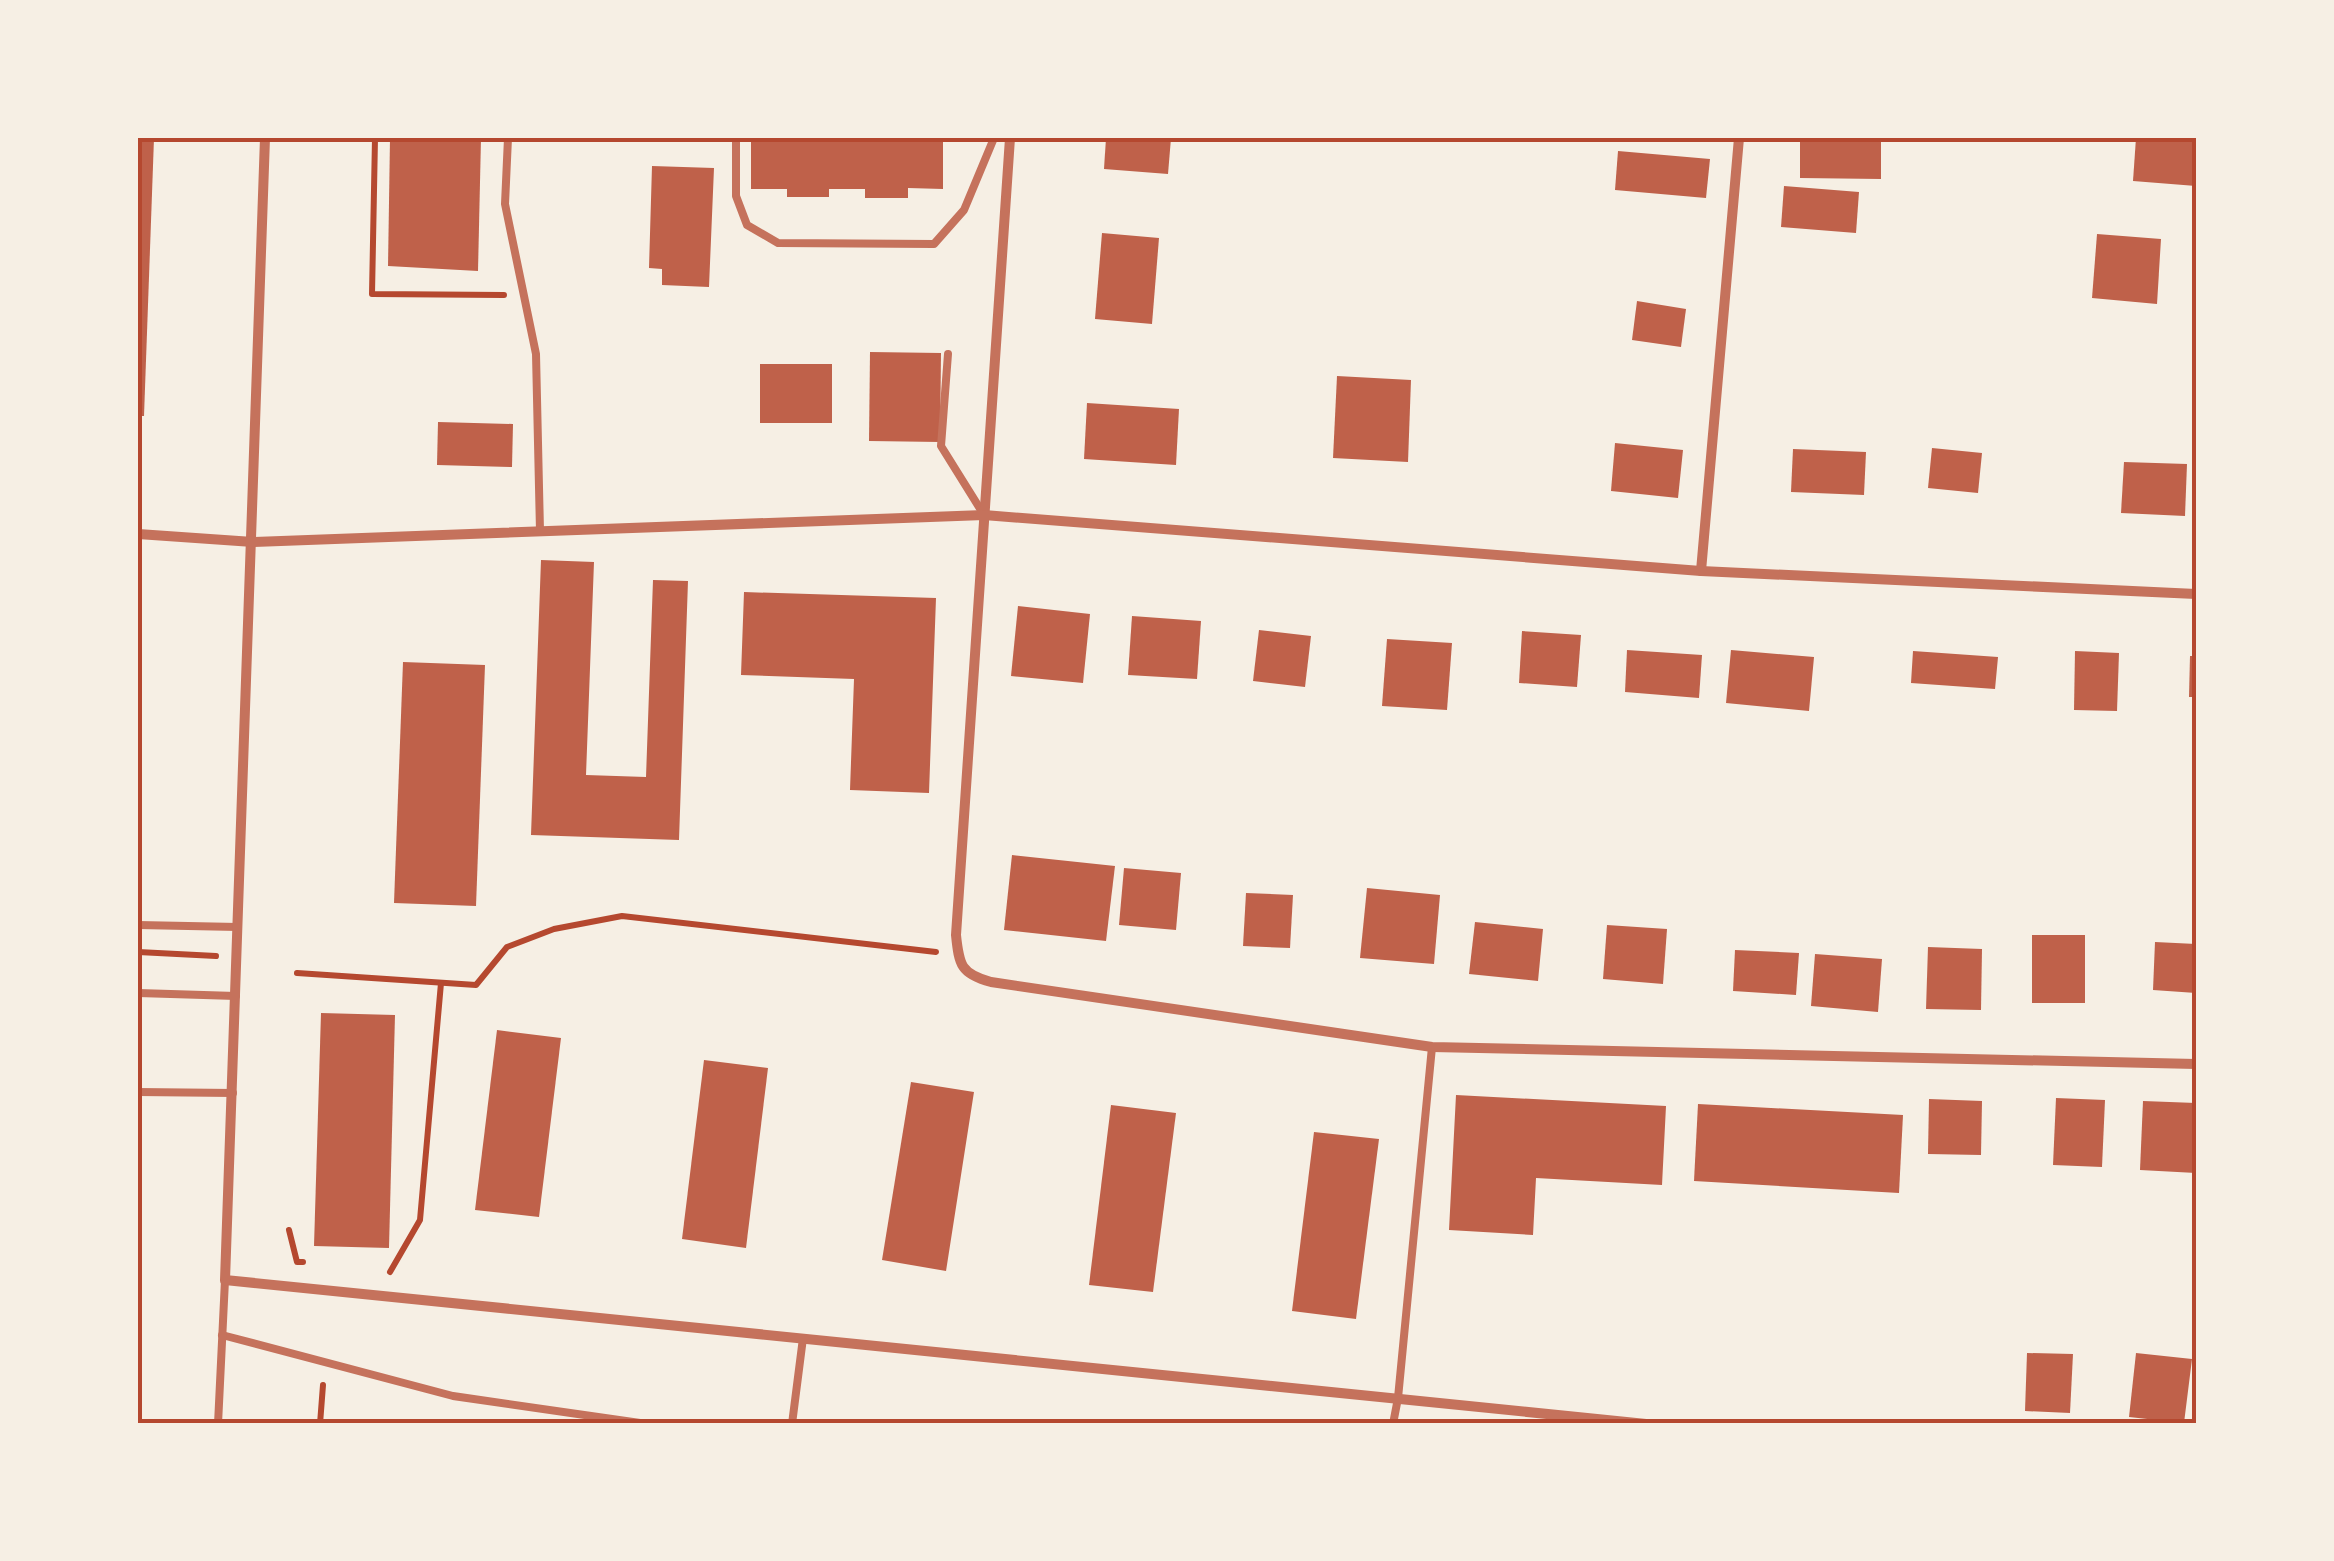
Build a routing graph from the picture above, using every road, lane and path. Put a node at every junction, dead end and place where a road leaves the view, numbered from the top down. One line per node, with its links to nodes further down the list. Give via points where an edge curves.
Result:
1 (266, 138): 13 (street)
2 (376, 138): 8 (path, via 372,294)
3 (508, 138): 8 (lane, via 505,204)
4 (736, 138): 5 (lane, via 736,196 747,226 778,243 934,244 964,210)
5 (994, 138)
6 (1010, 138): 10 (street)
7 (1738, 138): 14 (street)
8 (524, 295): 11 (lane, via 536,354)
9 (948, 354): 10 (lane, via 941,446)
10 (984, 515): 11 (street); 14 (street); 19 (street)
11 (540, 531): 13 (street)
12 (138, 534): 13 (street)
13 (252, 542): 17 (street)
14 (1701, 570): 15 (street)
15 (2196, 594)
16 (138, 925): 17 (lane)
17 (238, 927): 20 (street)
18 (138, 952): 20 (path)
19 (958, 955): 22 (path, via 622,916 554,928 507,947 476,985); 25 (street, via 964,970 991,982)
20 (237, 957): 24 (street)
21 (297, 972): 22 (path)
22 (441, 983): 30 (path, via 420,1220)
23 (138, 992): 24 (lane)
24 (236, 996): 28 (street)
25 (1432, 1047): 26 (street); 34 (lane)
26 (2196, 1064)
27 (138, 1092): 28 (lane)
28 (233, 1093): 29 (street)
29 (225, 1280): 30 (street); 31 (lane)
30 (377, 1295): 32 (street)
31 (222, 1335): 33 (lane); 35 (lane)
32 (803, 1338): 34 (street); 38 (lane)
33 (324, 1362): 36 (path); 37 (lane, via 453,1396)
34 (1398, 1398): 39 (lane); 40 (street)
35 (218, 1424)
36 (320, 1424)
37 (647, 1424)
38 (792, 1424)
39 (1394, 1424)
40 (1646, 1424)

